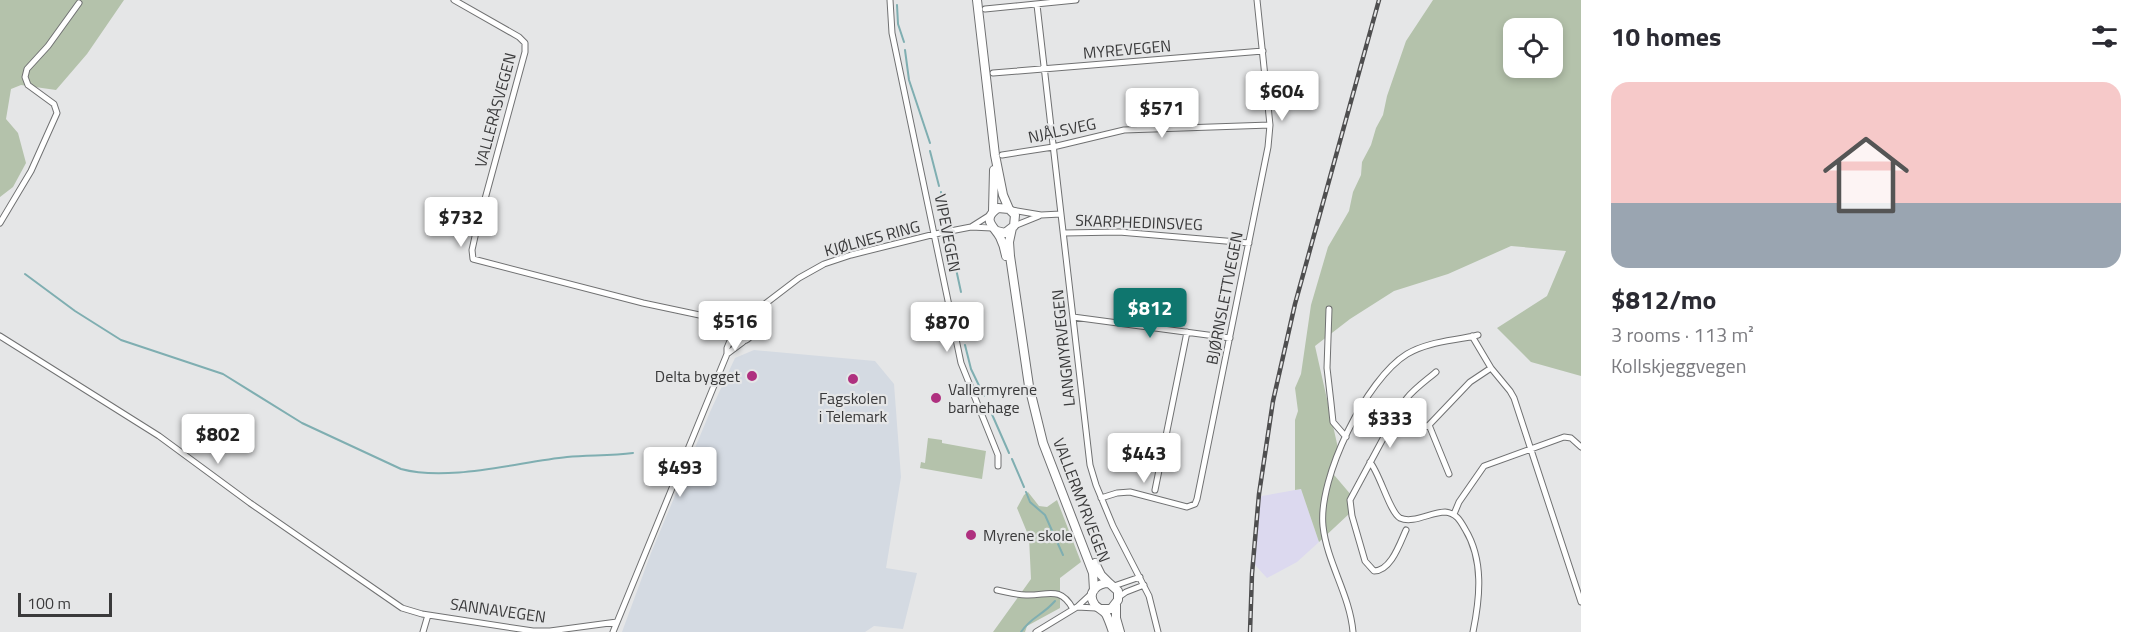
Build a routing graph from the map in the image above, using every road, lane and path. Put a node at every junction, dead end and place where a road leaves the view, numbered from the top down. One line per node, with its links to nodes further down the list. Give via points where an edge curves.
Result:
1 (454, 0): 29 (street, VALLERÅSVEGEN, via 525,43 476,232 473,259)
2 (890, 0): 24 (street, VIPEVEGEN, via 892,33)
3 (977, 0): 14 (main road)
4 (1076, 0): 7 (street)
5 (1257, 0): 9 (street, BJØRNSLETTVEGEN)
6 (79, 3): 19 (street, via 27,69 28,85 54,104 57,113 31,171)
7 (1037, 5): 8 (street); 10 (street, LANGMYRVEGEN)
8 (985, 9)
9 (1263, 51): 10 (street, MYREVEGEN); 12 (street, BJØRNSLETTVEGEN)
10 (1043, 70): 11 (street, MYREVEGEN); 13 (street, LANGMYRVEGEN)
11 (993, 73)
12 (1270, 124): 13 (street, NJÅLSVEG, via 1124,130); 25 (street, BJØRNSLETTVEGEN)
13 (1053, 147): 14 (street, NJÅLSVEG); 17 (street, LANGMYRVEGEN)
14 (999, 155): 15 (main road, via 1003,195); 16 (main road)
15 (1010, 210): 16 (main road, via 1000,207); 18 (street); 21 (main road, via 1016,218)
16 (992, 213): 20 (street, KJØLNES RING); 22 (main road, via 990,219)
17 (1061, 214): 18 (street); 23 (street, LANGMYRVEGEN)
18 (1041, 215): 21 (street)
19 (0, 223)
20 (971, 227): 22 (street, KJØLNES RING); 24 (street, KJØLNES RING)
21 (1013, 227): 22 (main road, via 1005,232); 37 (main road, VALLERMYRVEGEN, via 1009,249)
22 (995, 229): 37 (main road, VALLERMYRVEGEN, via 1005,250)
23 (1064, 233): 25 (street, SKARPHEDINSVEG, via 1119,232); 28 (street, LANGMYRVEGEN)
24 (936, 234): 27 (street, KJØLNES RING, via 824,264 799,278); 48 (street, VIPEVEGEN, via 961,363 998,455)
25 (1249, 243): 35 (street, BJØRNSLETTVEGEN)
26 (1329, 309): 44 (street, via 1327,368 1331,403 1334,422)
27 (758, 311): 30 (street, KJØLNES RING); 31 (street, KJØLNES RING)
28 (1073, 317): 32 (street); 51 (street, LANGMYRVEGEN, via 1090,465)
29 (723, 320)
30 (744, 320): 31 (street); 34 (street, via 733,325)
31 (751, 326): 36 (street, via 751,335)
32 (1187, 332): 35 (street); 50 (street)
33 (0, 336): 63 (street, via 159,436 396,605)
34 (732, 336): 36 (street); 38 (street)
35 (1230, 338): 51 (street, BJØRNSLETTVEGEN, via 1195,504 1187,507 1130,492)
36 (744, 341): 38 (street)
37 (1022, 347): 41 (main road, VALLERMYRVEGEN)
38 (727, 354): 64 (street)
39 (1491, 368): 43 (street, via 1470,382); 44 (street, via 1475,336 1419,348 1392,365 1370,391); 46 (street, via 1514,398)
40 (1436, 372): 42 (street, via 1398,410)
41 (1038, 421): 55 (main road, VALLERMYRVEGEN, via 1094,561); 58 (main road, VALLERMYRVEGEN, via 1093,573)
42 (1398, 424): 43 (street, via 1416,430); 47 (street, via 1385,435)
43 (1429, 425): 49 (street)
44 (1346, 437): 71 (street, via 1327,484 1323,518 1327,546)
45 (1581, 447): 46 (street, via 1568,437)
46 (1530, 450): 52 (street, via 1480,469); 60 (street)
47 (1370, 462): 52 (street, via 1399,518); 53 (street, via 1350,500 1361,550 1370,568 1379,572 1386,566)
48 (998, 466)
49 (1449, 474)
50 (1155, 490)
51 (1101, 498): 54 (street, LANGMYRVEGEN)
52 (1454, 514): 72 (street, via 1468,534 1479,572)
53 (1406, 530)
54 (1140, 577): 55 (street); 56 (street, LANGMYRVEGEN)
55 (1112, 585): 58 (main road, via 1100,584); 59 (main road)
56 (1144, 585): 59 (street, via 1126,592); 70 (street, LANGMYRVEGEN)
57 (998, 590): 61 (street, via 1025,595 1056,593)
58 (1093, 591): 61 (street); 62 (main road, via 1093,601)
59 (1117, 601): 62 (main road, via 1111,609); 69 (main road)
60 (1581, 602)
61 (1075, 608): 62 (street); 67 (street)
62 (1100, 609): 68 (main road)
63 (428, 615): 64 (street, SANNAVEGEN, via 540,632); 65 (street, SANNAVEGEN)
64 (617, 622): 66 (street)
65 (423, 632)
66 (613, 632)
67 (1036, 632)
68 (1113, 632)
69 (1120, 632)
70 (1158, 632)
71 (1353, 632)
72 (1473, 632)

